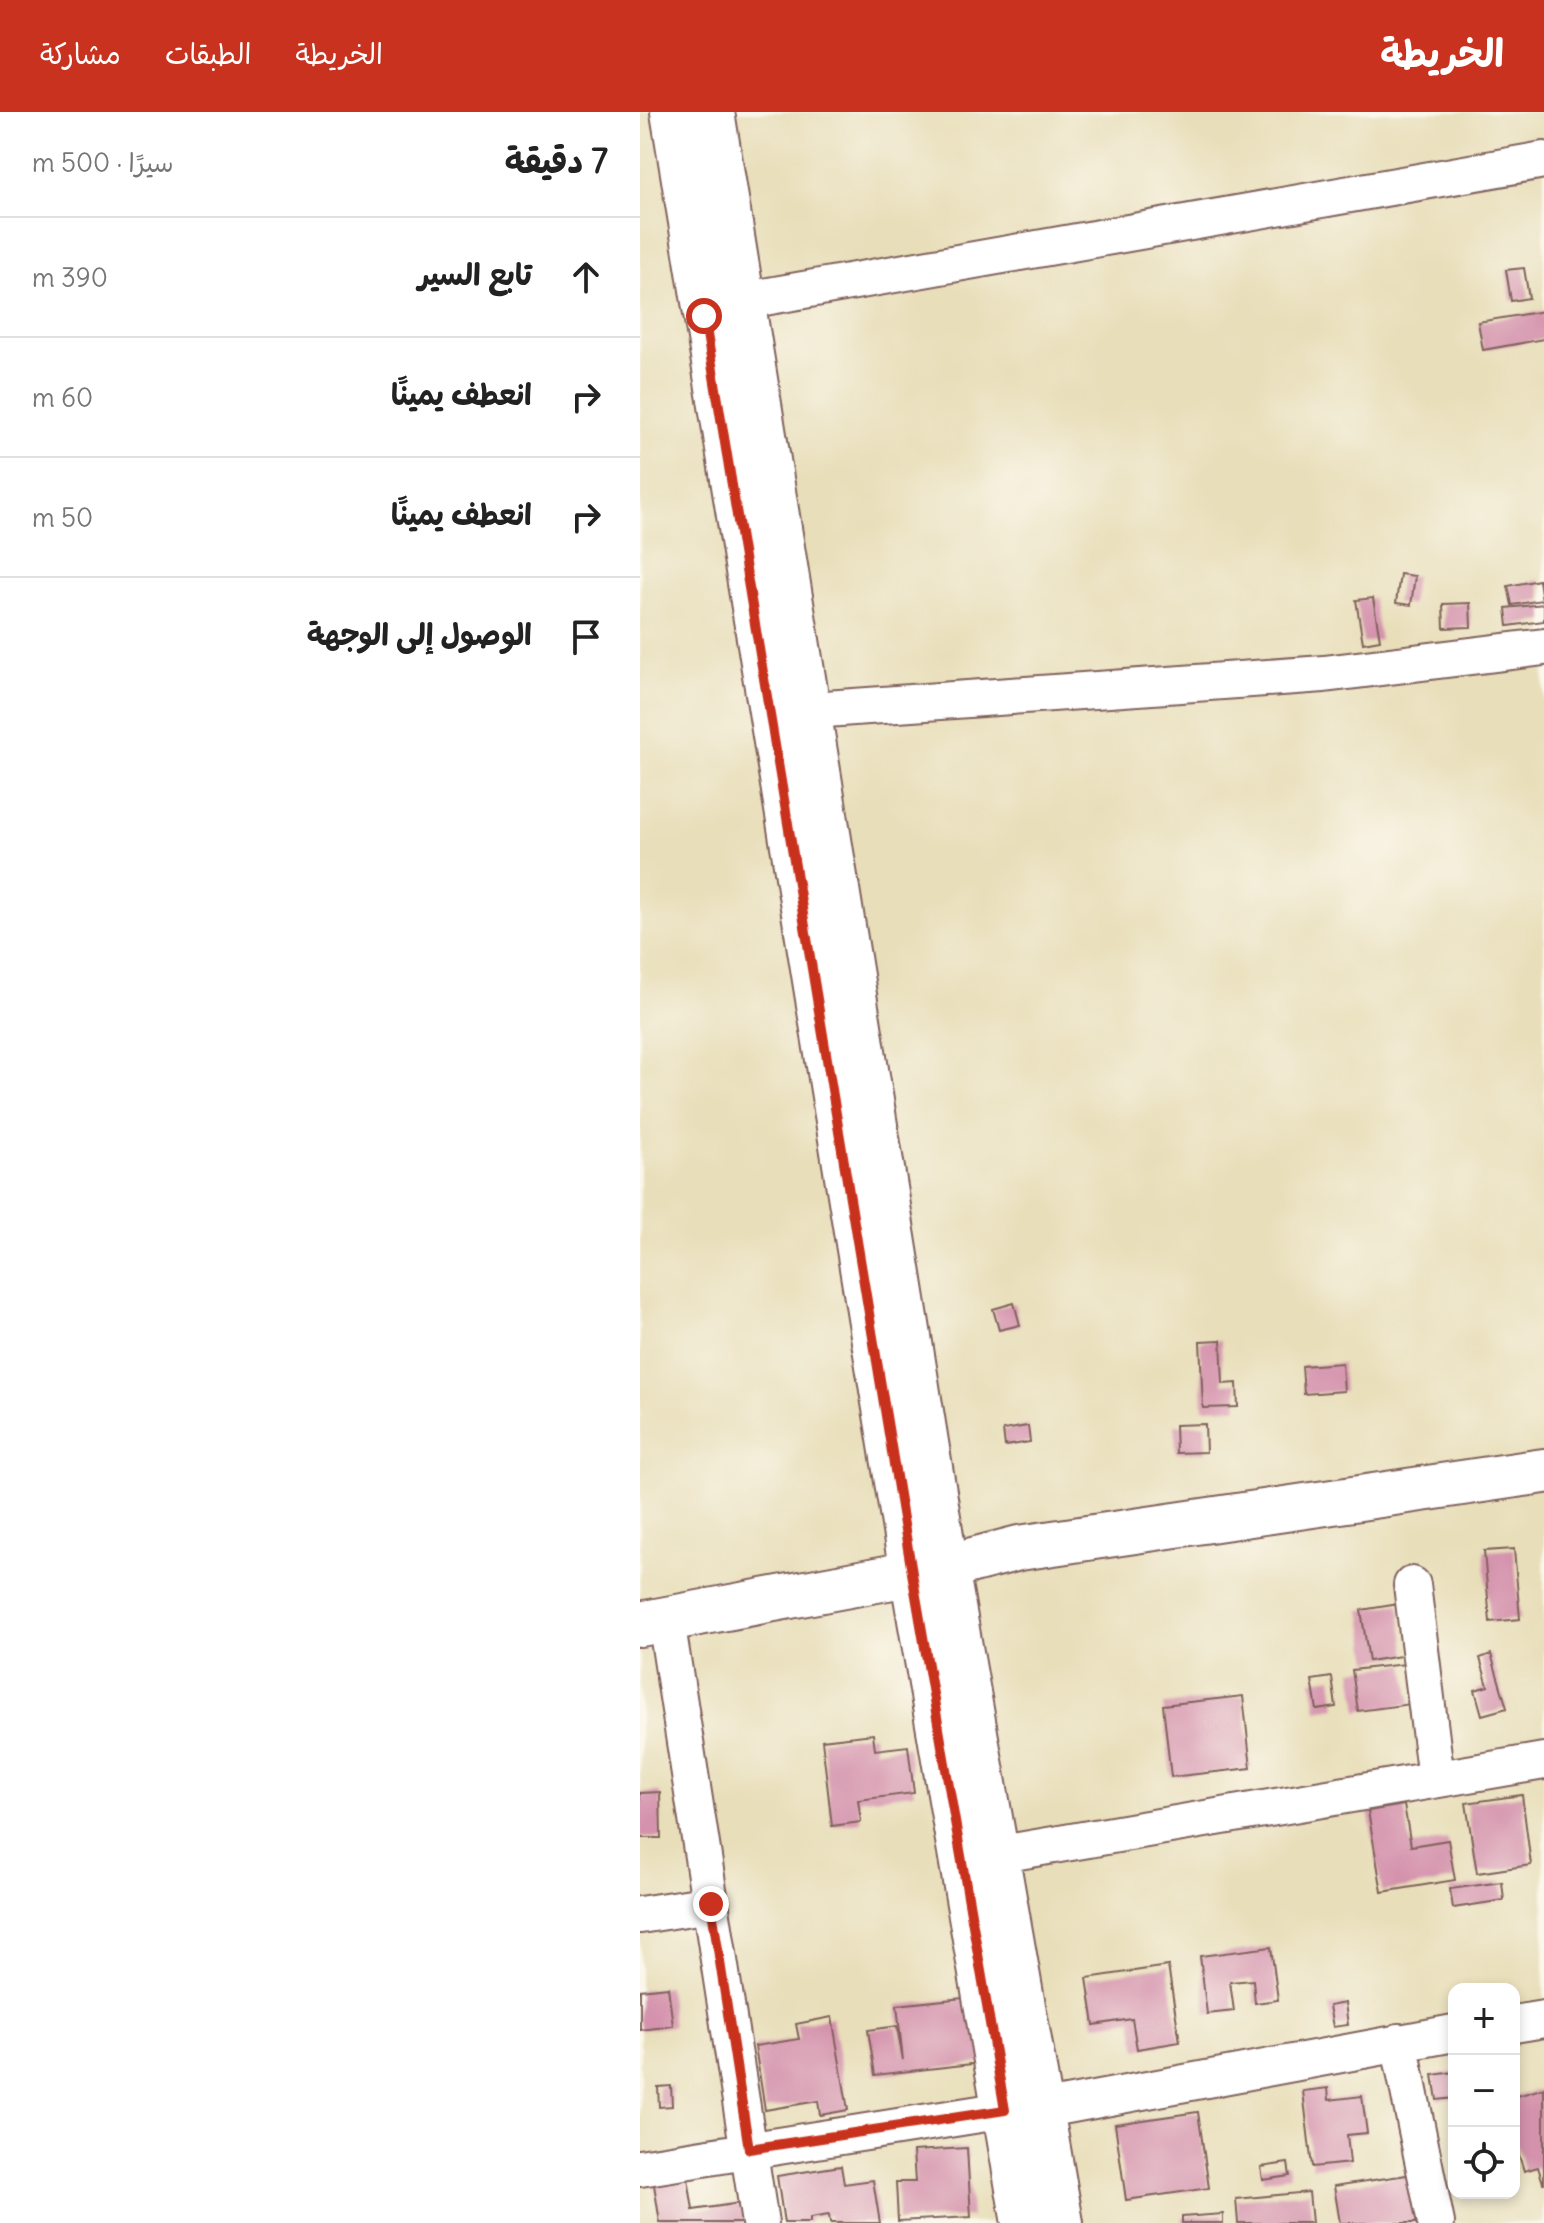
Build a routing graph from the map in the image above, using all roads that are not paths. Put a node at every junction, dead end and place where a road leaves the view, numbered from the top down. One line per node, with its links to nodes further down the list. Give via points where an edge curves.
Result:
1 (673, 112): 8 (street)
2 (712, 112): 4 (street)
3 (1544, 160): 4 (street)
4 (741, 301): 6 (street)
5 (1544, 647): 6 (street, via 1324,674)
6 (811, 710): 8 (street)
7 (1544, 1471): 8 (street, via 1019,1548)
8 (929, 1570): 10 (street); 13 (street); 20 (street)
9 (1412, 1585): 12 (street)
10 (653, 1622): 14 (street)
11 (1544, 1761): 12 (street)
12 (1436, 1779): 13 (street)
13 (995, 1855): 20 (street)
14 (711, 1904): 15 (street); 21 (street)
15 (640, 1915)
16 (1544, 2019): 17 (street)
17 (1520, 2023)
18 (1448, 2034): 19 (street)
19 (1399, 2042): 20 (street); 26 (street)
20 (1022, 2110): 21 (street); 24 (street); 25 (street)
21 (749, 2149): 22 (street); 23 (street)
22 (640, 2168)
23 (760, 2223)
24 (1024, 2223)
25 (1061, 2223)
26 (1436, 2223)

